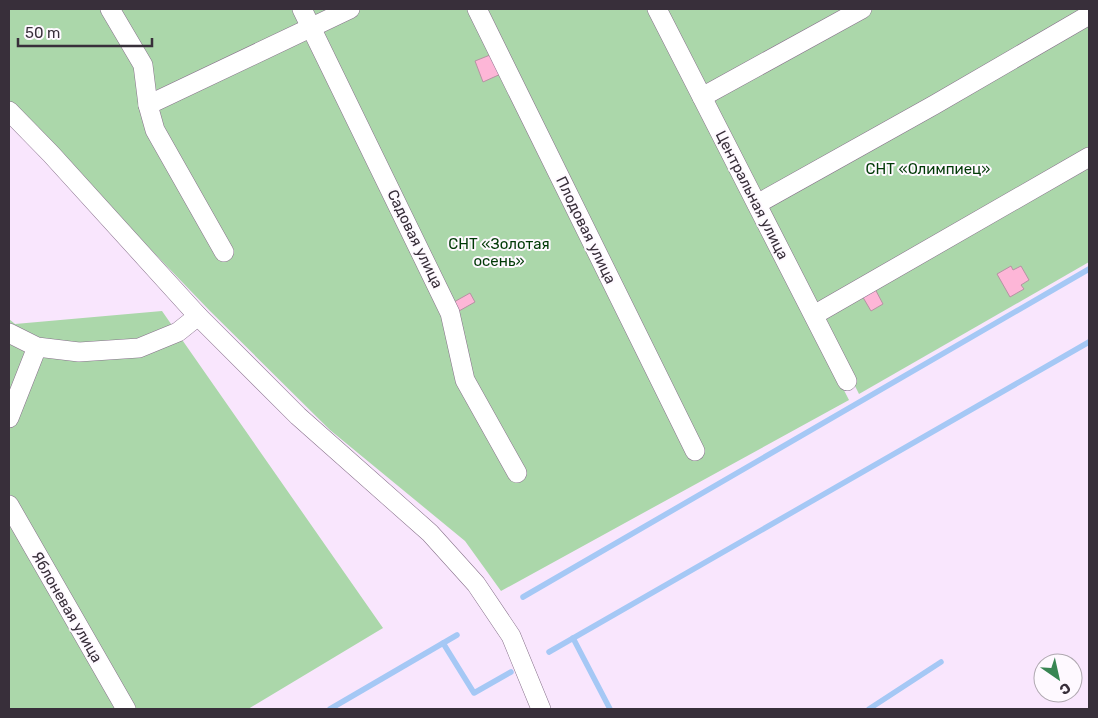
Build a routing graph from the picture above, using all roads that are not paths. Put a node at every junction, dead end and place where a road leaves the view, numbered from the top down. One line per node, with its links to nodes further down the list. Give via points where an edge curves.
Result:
1 (110, 9): 10 (street, via 143,66)
2 (302, 9): 8 (street, Садовая улица)
3 (350, 9): 8 (street)
4 (477, 9): 21 (street, Плодовая улица)
5 (657, 9): 9 (street, Центральная улица)
6 (862, 9): 9 (street)
7 (1089, 15): 13 (street)
8 (312, 28): 10 (street); 22 (street, Садовая улица, via 450,314 465,380)
9 (702, 98): 13 (street, Центральная улица)
10 (148, 105): 14 (street, via 154,130)
11 (9, 111): 16 (street)
12 (1089, 157): 15 (street)
13 (757, 204): 15 (street, Центральная улица)
14 (224, 252)
15 (814, 315): 19 (street, Центральная улица)
16 (198, 316): 18 (street, via 178,332 139,348 79,352); 25 (street, via 298,416 430,534 476,584 511,636)
17 (9, 333): 18 (street)
18 (36, 347): 20 (street)
19 (847, 381)
20 (9, 418)
21 (695, 451)
22 (517, 473)
23 (9, 505): 24 (street, Яблоневая улица)
24 (126, 709)
25 (541, 709)

